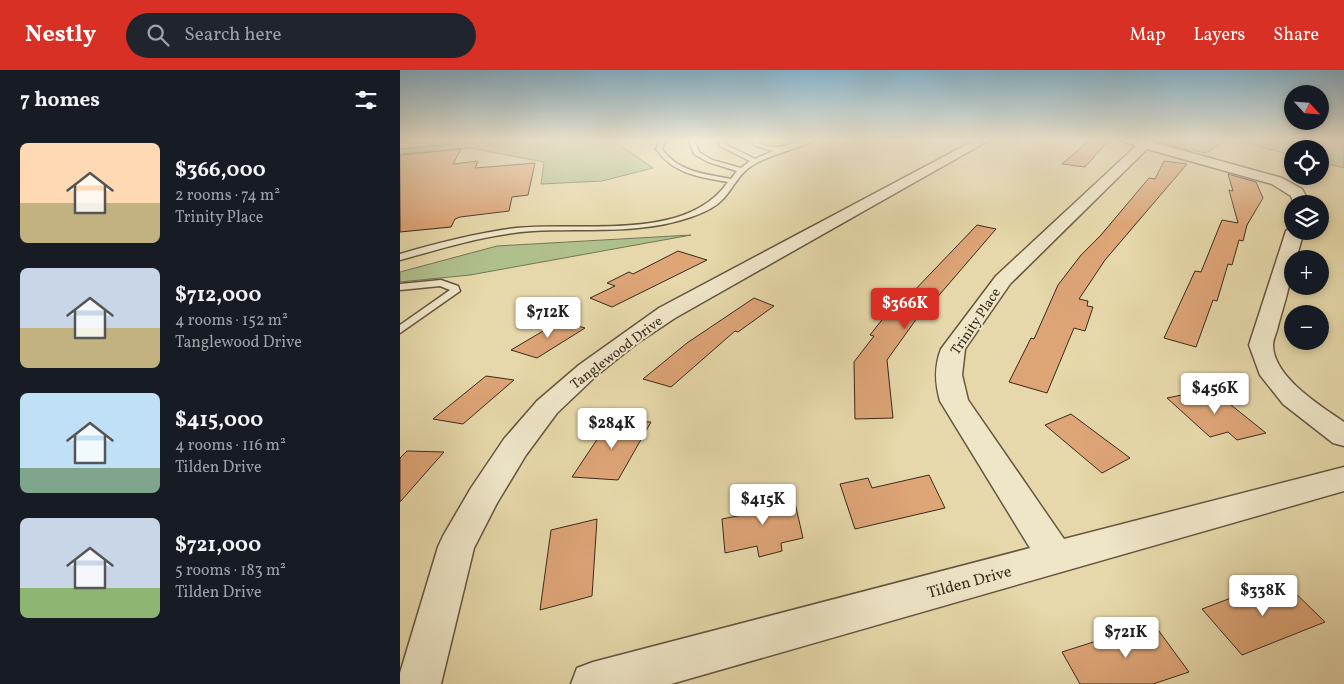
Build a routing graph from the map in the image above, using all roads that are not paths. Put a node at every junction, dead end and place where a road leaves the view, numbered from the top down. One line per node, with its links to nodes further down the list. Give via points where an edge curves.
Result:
1 (682, 168): 8 (lane)
2 (734, 168): 7 (lane)
3 (745, 168): 7 (lane)
4 (933, 168): 17 (street, Tanglewood Drive, via 667,313 588,370 547,408 515,447 456,547)
5 (1109, 168): 16 (street, Trinity Place, via 1002,280 953,349 948,362 948,380 954,401)
6 (1228, 168): 9 (street, via 1277,181)
7 (742, 170): 8 (lane)
8 (732, 181): 11 (lane, via 712,204 665,222 628,228 513,231 466,239)
9 (1300, 195)
10 (1292, 240): 14 (street, via 1261,345 1264,360 1273,378 1288,395)
11 (400, 257)
12 (400, 287): 13 (lane, via 440,283 455,291)
13 (400, 330)
14 (1344, 436)
15 (1344, 479): 16 (street, Tilden Drive)
16 (1056, 558): 18 (street, Tilden Drive)
17 (419, 684)
18 (594, 684)

